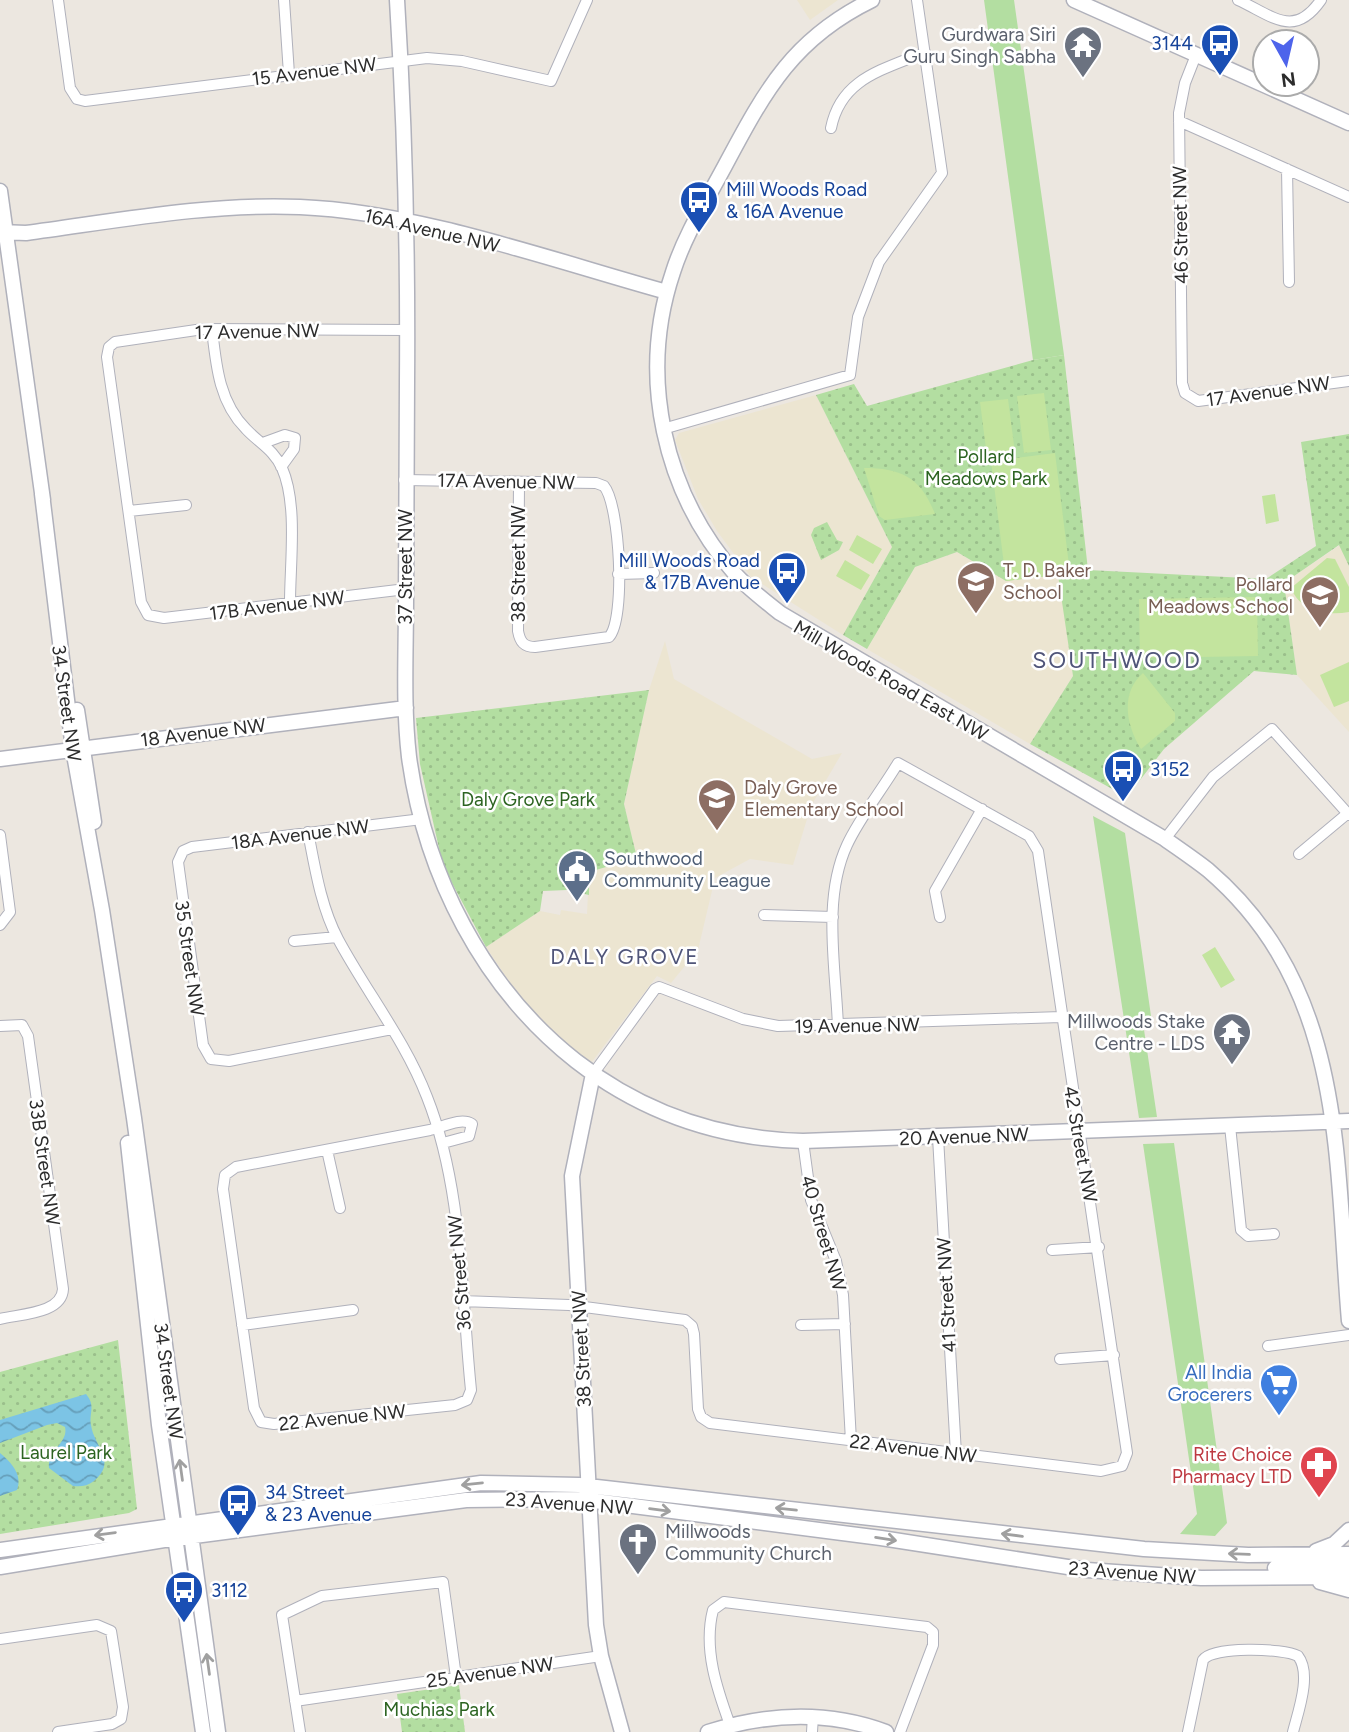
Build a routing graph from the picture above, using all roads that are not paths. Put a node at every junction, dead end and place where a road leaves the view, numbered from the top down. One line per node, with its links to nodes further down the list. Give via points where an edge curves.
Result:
1 (58, 0): 13 (street, 15 Avenue NW, via 70,89 76,99)
2 (284, 0): 13 (street)
3 (397, 0): 12 (street, 37 Street NW)
4 (587, 0): 12 (street, 15 Avenue NW, via 551,81 451,60)
5 (872, 0): 23 (street, Mill Woods Road East NW, via 814,36 774,79 692,227)
6 (917, 0): 10 (street)
7 (1074, 0): 11 (street)
8 (1238, 0): 9 (street, via 1295,22 1303,21)
9 (1321, 0)
10 (925, 52): 16 (street, via 864,79 841,98); 28 (street, via 942,173 879,262 858,317 850,375)
11 (1196, 55): 14 (street, 46 Street NW, via 1182,90); 15 (street)
12 (401, 60): 13 (street, 15 Avenue NW); 20 (street, 37 Street NW)
13 (289, 74)
14 (1179, 121): 17 (street); 27 (street, 46 Street NW, via 1182,383)
15 (1349, 123)
16 (831, 128)
17 (1287, 169): 19 (street); 22 (street)
18 (0, 191): 21 (street, 34 Street NW)
19 (1349, 197)
20 (408, 221): 21 (street, 16A Avenue NW, via 264,206); 23 (street, 16A Avenue NW); 25 (street, 37 Street NW)
21 (3, 238): 40 (street, 34 Street NW)
22 (1289, 282)
23 (667, 292): 28 (street, Mill Woods Road East NW, via 656,361)
24 (212, 329): 25 (street, 17 Avenue NW); 29 (street, via 228,406); 34 (street, 17 Avenue NW, via 120,341 109,347)
25 (407, 330): 31 (street, 37 Street NW)
26 (1349, 381): 27 (street, 17 Avenue NW, via 1198,401)
27 (1187, 396)
28 (663, 429): 47 (street, Mill Woods Road East NW, via 685,497 707,538 736,575 780,613)
29 (263, 443): 30 (street); 30 (street, via 285,435 295,438 294,449)
30 (281, 467): 38 (street, via 289,492)
31 (404, 480): 32 (street, 17A Avenue NW); 37 (street, 37 Street NW)
32 (519, 482): 36 (street, 17A Avenue NW, via 596,482 606,488 616,527); 36 (street, 38 Street NW, via 518,631 524,644 535,647 603,640 612,634)
33 (186, 505): 34 (street)
34 (129, 511): 38 (street, 17B Avenue NW, via 141,602 148,615 164,618)
35 (654, 573): 36 (street)
36 (618, 574)
37 (406, 589): 38 (street, 17B Avenue NW); 39 (street, 37 Street NW)
38 (290, 603)
39 (406, 708): 40 (street, 18 Avenue NW); 44 (street, 37 Street NW, via 409,757)
40 (78, 749): 41 (street, 18 Avenue NW); 61 (street, 34 Street NW)
41 (0, 759)
42 (982, 809): 51 (street, via 935,891); 52 (street, via 898,763 847,845 836,878); 57 (street, 42 Street NW, via 1029,836 1038,851)
43 (1348, 814): 47 (street, via 1272,729 1213,777); 49 (street)
44 (422, 819): 45 (street, 18A Avenue NW); 62 (street, 37 Street NW, via 451,902 486,964 513,1003)
45 (309, 832): 48 (street, 18A Avenue NW, via 192,847); 54 (street, 36 Street NW, via 317,883)
46 (0, 835): 53 (street, via 9,917)
47 (1164, 839): 64 (street, Mill Woods Road East NW, via 1224,885 1279,954 1302,997 1320,1049)
48 (180, 854): 60 (street, 35 Street NW, via 178,870 203,1045 211,1059 229,1061)
49 (1299, 854)
50 (764, 915): 52 (street)
51 (940, 916)
52 (833, 917): 59 (street)
53 (0, 925)
54 (337, 937): 55 (street); 60 (street, 36 Street NW)
55 (294, 940)
56 (659, 987): 59 (street, 19 Avenue NW, via 743,1019 778,1026); 62 (street, 38 Street NW)
57 (1061, 1017): 59 (street, 19 Avenue NW); 67 (street, 42 Street NW)
58 (0, 1026): 79 (street, 33B Street NW, via 22,1025 28,1036 63,1289 61,1300 48,1308)
59 (838, 1027)
60 (392, 1029): 66 (street, 36 Street NW, via 420,1080)
61 (120, 1030): 93 (street, 34 Street NW, one-way to 61); 95 (street, 34 Street NW, via 140,1261)
62 (593, 1074): 69 (street, 20 Avenue NW, via 640,1104 700,1126 749,1138); 77 (street, 38 Street NW, via 572,1176)
63 (1349, 1121): 64 (street, 20 Avenue NW)
64 (1332, 1122): 65 (street, 20 Avenue NW); 80 (street, Mill Woods Road East NW)
65 (1230, 1126): 67 (street, 20 Avenue NW); 73 (street, via 1241,1230 1248,1236)
66 (438, 1128): 70 (street, 36 Street NW); 70 (street, via 463,1121 472,1124 469,1136); 71 (street)
67 (1078, 1132): 68 (street, 20 Avenue NW); 74 (street, 42 Street NW)
68 (938, 1137): 69 (street, 20 Avenue NW); 90 (street, 41 Street NW)
69 (803, 1141): 81 (street, 40 Street NW, via 811,1200 839,1270)
70 (443, 1143): 76 (street, 36 Street NW)
71 (327, 1150): 72 (street); 82 (street, via 236,1167 225,1175 223,1189)
72 (340, 1208)
73 (1274, 1234)
74 (1099, 1247): 75 (street); 86 (street, 42 Street NW)
75 (1052, 1250)
76 (462, 1301): 77 (street); 88 (street, 36 Street NW, via 471,1390)
77 (579, 1306): 89 (street, 22 Avenue NW, via 678,1318 692,1326 698,1409 714,1424); 92 (street, 38 Street NW)
78 (354, 1310): 82 (street)
79 (0, 1319)
80 (1349, 1321)
81 (845, 1324): 83 (street); 89 (street, 40 Street NW)
82 (242, 1325): 88 (street, 22 Avenue NW, via 255,1413 261,1422)
83 (801, 1325)
84 (1349, 1335): 85 (street)
85 (1268, 1346)
86 (1114, 1355): 87 (street); 91 (street, 42 Street NW, via 1127,1453)
87 (1060, 1359)
88 (465, 1402)
89 (851, 1441): 90 (street, 22 Avenue NW)
90 (956, 1454): 91 (street, 22 Avenue NW, via 1101,1471)
91 (1122, 1466)
92 (590, 1494): 93 (street, 23 Avenue NW, via 481,1483); 98 (street, 23 Avenue NW, one-way to 92, via 1144,1549); 103 (street, 23 Avenue NW, one-way to 103, via 1036,1564); 106 (street, 38 Street NW)
93 (190, 1530): 95 (street, 23 Avenue NW); 113 (street, 34 Street NW, one-way to 93)
94 (1349, 1530): 98 (street, via 1334,1544)
95 (174, 1532): 96 (street, 23 Avenue NW, one-way to 96); 100 (street, 23 Avenue NW); 112 (street, 34 Street NW)
96 (0, 1550)
97 (1349, 1554): 98 (street, 23 Avenue NW)
98 (1307, 1555)
99 (1349, 1563): 103 (street, via 1255,1569)
100 (0, 1567)
101 (1298, 1577): 102 (street, 23 Avenue NW); 103 (street, 23 Avenue NW); 104 (street)
102 (1349, 1577)
103 (1201, 1578)
104 (1349, 1590)
105 (0, 1639): 111 (street, via 97,1625 109,1628 124,1707 121,1719)
106 (601, 1656): 107 (street, 25 Avenue NW); 115 (street, 38 Street NW)
107 (456, 1677): 108 (street, 25 Avenue NW); 108 (street, via 443,1582 321,1596 282,1615)
108 (295, 1701): 114 (street)
109 (813, 1716): 110 (street); 117 (street); 118 (street)
110 (730, 1725): 116 (street); 119 (street, via 714,1678 711,1651 711,1617 717,1604 730,1602 919,1624 933,1632 933,1646)
111 (58, 1732)
112 (203, 1732)
113 (218, 1732)
114 (300, 1732)
115 (622, 1732)
116 (708, 1732)
117 (812, 1732)
118 (886, 1732)
119 (900, 1732)
120 (1188, 1732): 121 (street, via 1203,1660 1209,1653 1287,1652 1298,1656 1303,1666)
121 (1293, 1732)

